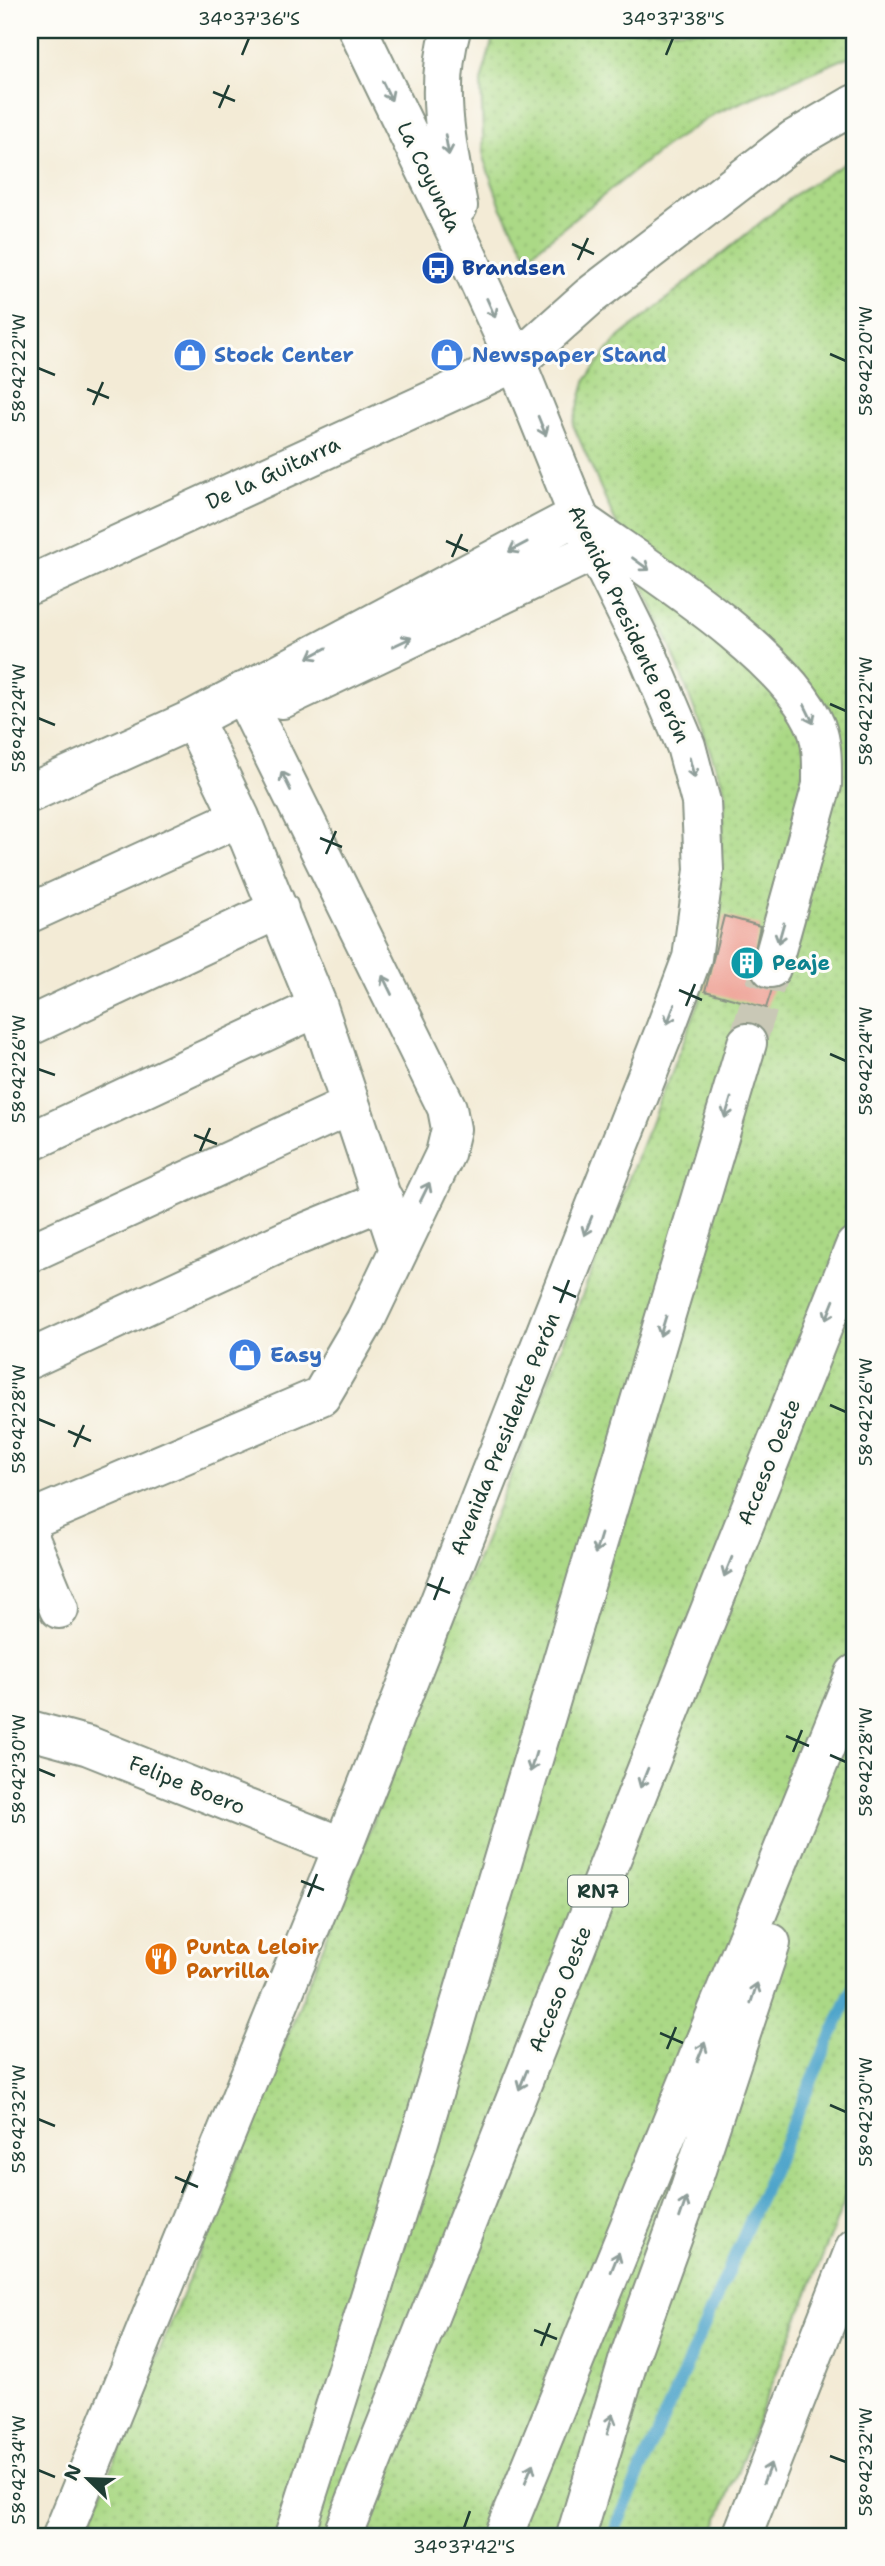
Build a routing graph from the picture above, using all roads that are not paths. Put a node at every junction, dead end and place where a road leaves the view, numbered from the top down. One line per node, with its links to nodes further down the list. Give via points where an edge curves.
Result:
1 (358, 30): 4 (main road, La Coyunda, one-way to 4)
2 (451, 30): 4 (main road, one-way to 4, via 443,57 442,119)
3 (855, 104): 5 (main road, via 793,140 590,296)
4 (466, 253): 5 (main road, La Coyunda, one-way to 5)
5 (516, 362): 6 (main road, Avenida Presidente Perón, one-way to 6); 7 (main road, De la Guitarra)
6 (587, 529): 8 (main road); 14 (main road, one-way to 14, via 692,600 762,657 805,704 817,729 822,785); 31 (main road, Avenida Presidente Perón, one-way to 31, via 686,746 701,802 704,870 692,958)
7 (30, 584)
8 (248, 704): 9 (main road); 22 (main road, one-way to 8, via 444,1154 451,1129 447,1108)
9 (193, 719): 10 (main road); 11 (main road)
10 (30, 793)
11 (240, 817): 12 (main road); 13 (main road)
12 (279, 909): 15 (main road); 16 (main road)
13 (30, 913)
14 (771, 968)
15 (318, 1007): 18 (main road); 19 (main road)
16 (30, 1026)
17 (747, 1043): 34 (main road, one-way to 34, via 411,2168)
18 (349, 1107): 20 (main road); 23 (main road)
19 (30, 1142)
20 (384, 1200): 22 (main road); 24 (main road)
21 (855, 1246): 35 (main road, Acceso Oeste / RN7, one-way to 35)
22 (398, 1247): 25 (main road, via 365,1321 321,1396)
23 (30, 1253)
24 (30, 1359)
25 (30, 1520)
26 (30, 1539): 27 (main road)
27 (59, 1609)
28 (855, 1674): 36 (main road, one-way to 28)
29 (855, 1687): 37 (main road, one-way to 29, via 629,2358)
30 (30, 1730): 31 (main road, Felipe Boero, via 89,1746)
31 (342, 1847): 33 (main road, Avenida Presidente Perón)
32 (855, 2248): 38 (main road, one-way to 32)
33 (62, 2536)
34 (295, 2536)
35 (342, 2536)
36 (503, 2536)
37 (576, 2536)
38 (742, 2536)

